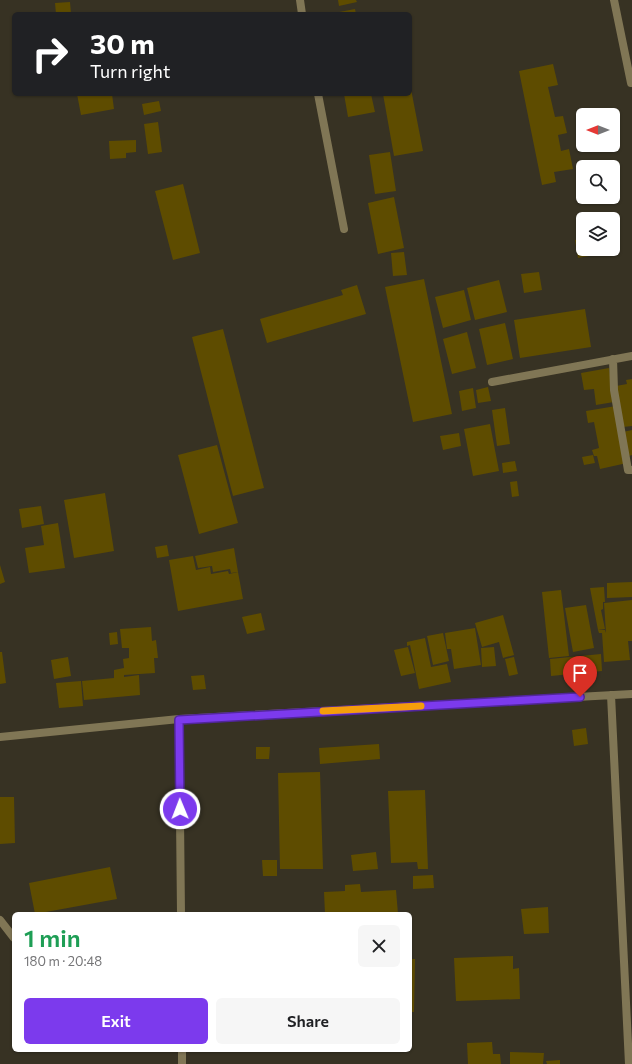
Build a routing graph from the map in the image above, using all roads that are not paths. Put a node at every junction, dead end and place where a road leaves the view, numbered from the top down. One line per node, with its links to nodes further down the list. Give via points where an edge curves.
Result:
1 (300, 0): 3 (street)
2 (614, 0): 4 (street)
3 (302, 12)
4 (631, 83)
5 (318, 96): 6 (street)
6 (344, 229)
7 (632, 356): 8 (street)
8 (613, 359): 9 (street); 10 (street, via 614,390 628,470)
9 (492, 382)
10 (632, 470)
11 (632, 694): 12 (street)
12 (611, 695): 13 (street); 18 (street)
13 (179, 720): 14 (street); 15 (street)
14 (0, 736)
15 (181, 912)
16 (0, 920): 17 (street)
17 (12, 935)
18 (630, 1039): 21 (street)
19 (182, 1052): 20 (street)
20 (182, 1064)
21 (629, 1064)

